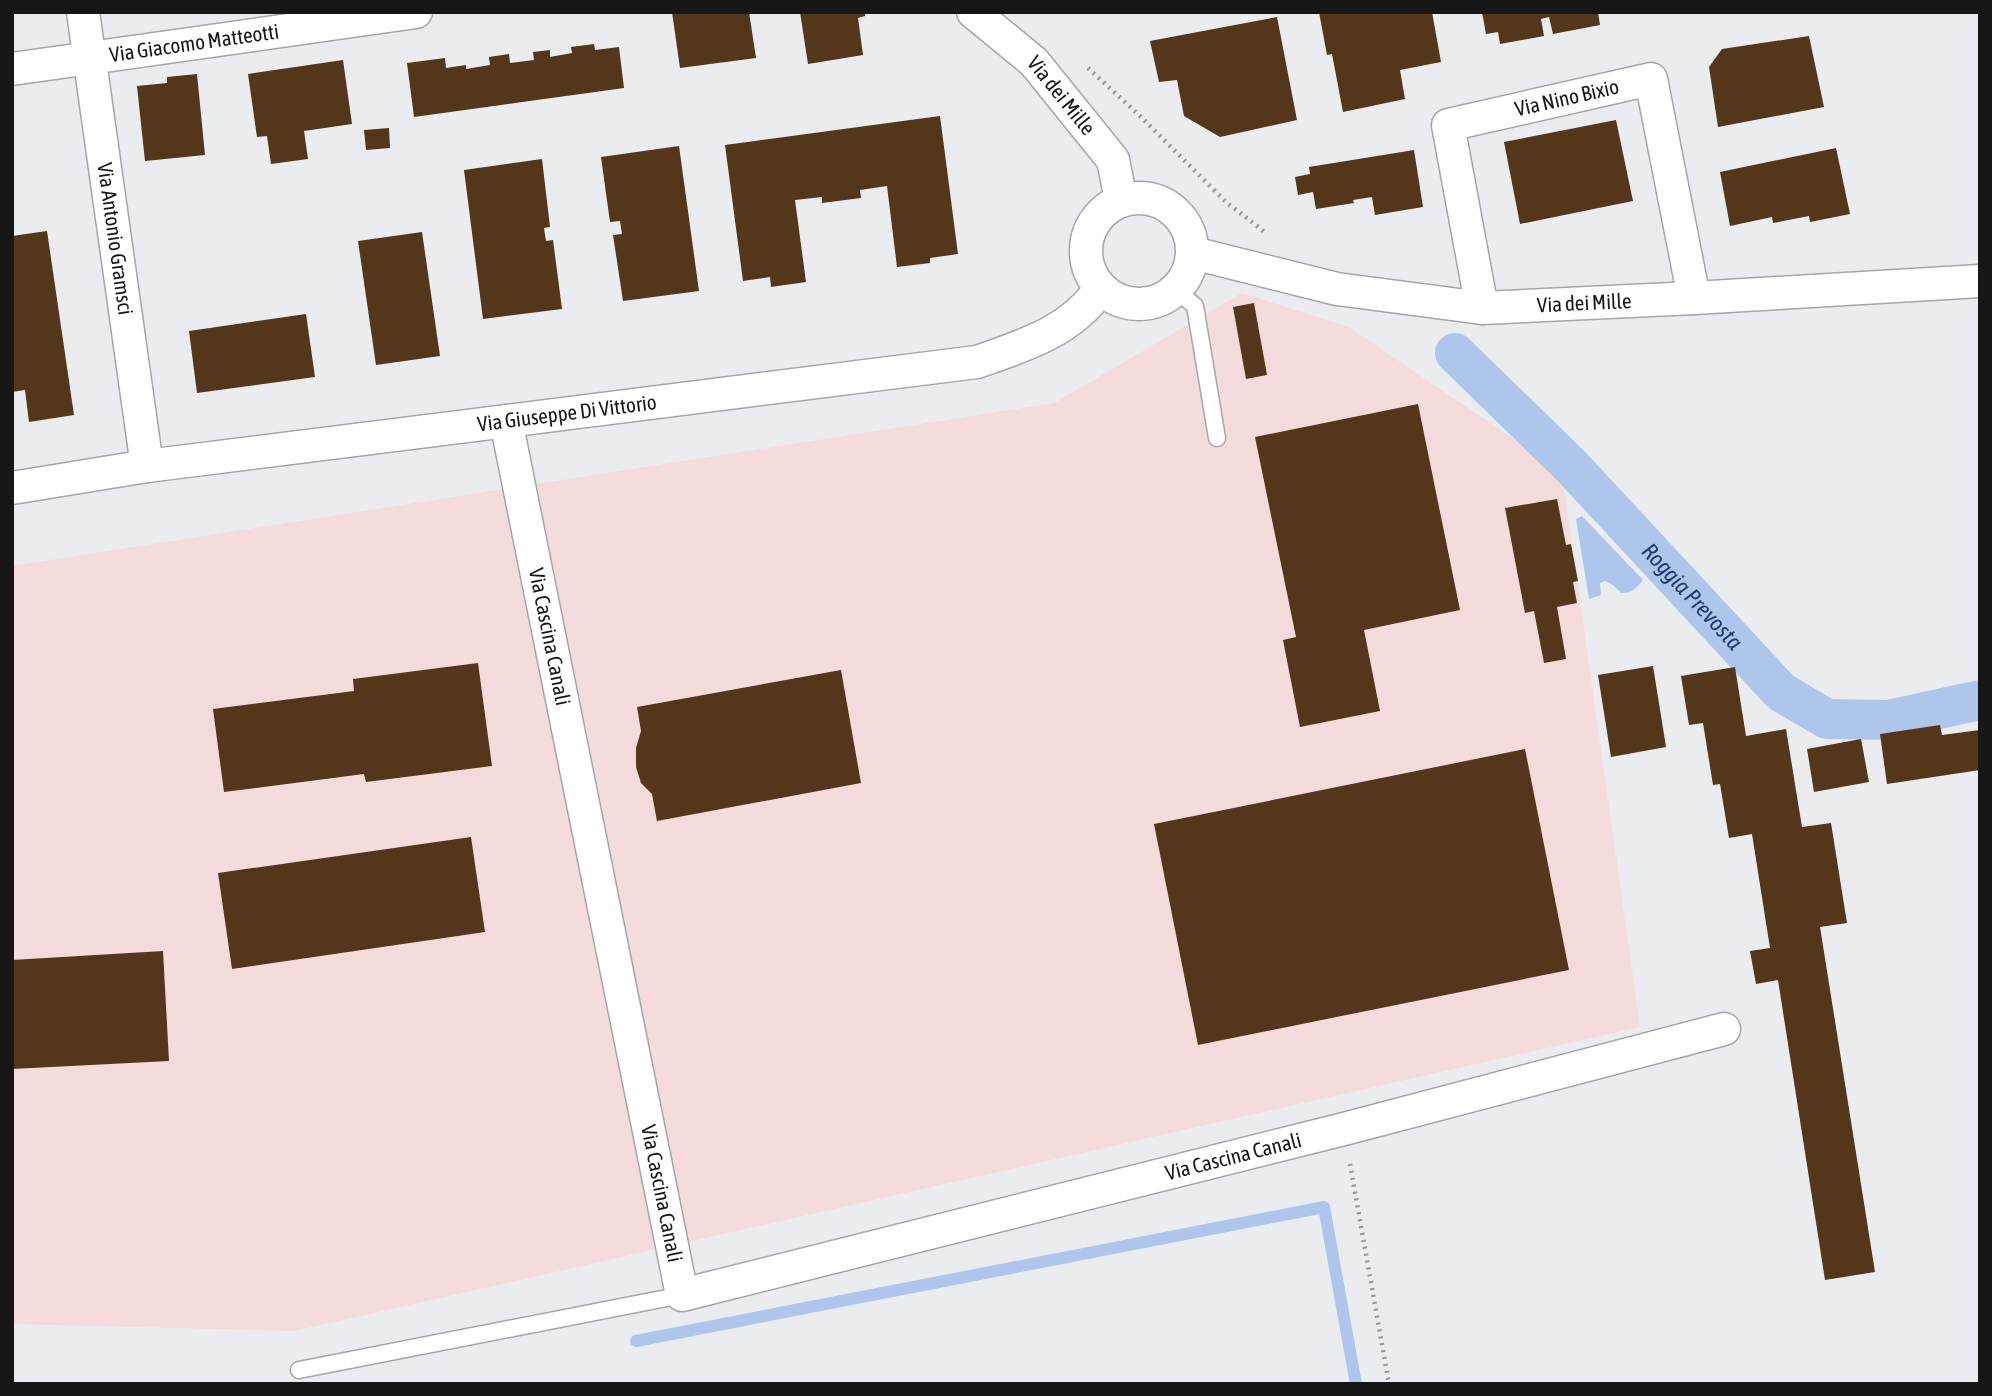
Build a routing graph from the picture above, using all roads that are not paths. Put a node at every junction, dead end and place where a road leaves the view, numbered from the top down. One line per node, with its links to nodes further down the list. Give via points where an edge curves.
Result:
1 (83, 12): 4 (street, Via Antonio Gramsci)
2 (416, 12): 4 (street, Via Giacomo Matteotti)
3 (973, 12): 6 (street, Via dei Mille, via 1034,62 1113,160)
4 (89, 59): 5 (street, Via Giacomo Matteotti); 15 (street, Via Antonio Gramsci)
5 (12, 69)
6 (1121, 200): 7 (street, via 1139,197 1171,208 1184,220); 9 (street, via 1094,222 1087,239 1090,274)
7 (1193, 253): 10 (street, via 1185,280); 12 (street, Via dei Mille, via 1336,289)
8 (1980, 281): 11 (street, Via dei Mille)
9 (1100, 289): 10 (street, via 1129,304 1162,300); 13 (street, Via Giuseppe Di Vittorio, via 1090,305 1042,339 977,362)
10 (1176, 290): 14 (lane, via 1195,306)
11 (1694, 298): 12 (street, Via dei Mille); 12 (street, Via Nino Bixio, via 1651,79 1448,125)
12 (1482, 308)
13 (506, 421): 15 (street, Via Giuseppe Di Vittorio); 18 (street, Via Cascina Canali)
14 (1217, 438)
15 (148, 466): 16 (street, Via Giuseppe Di Vittorio)
16 (12, 488)
17 (1724, 1029): 18 (street, Via Cascina Canali)
18 (682, 1295): 19 (lane)
19 (299, 1370)

